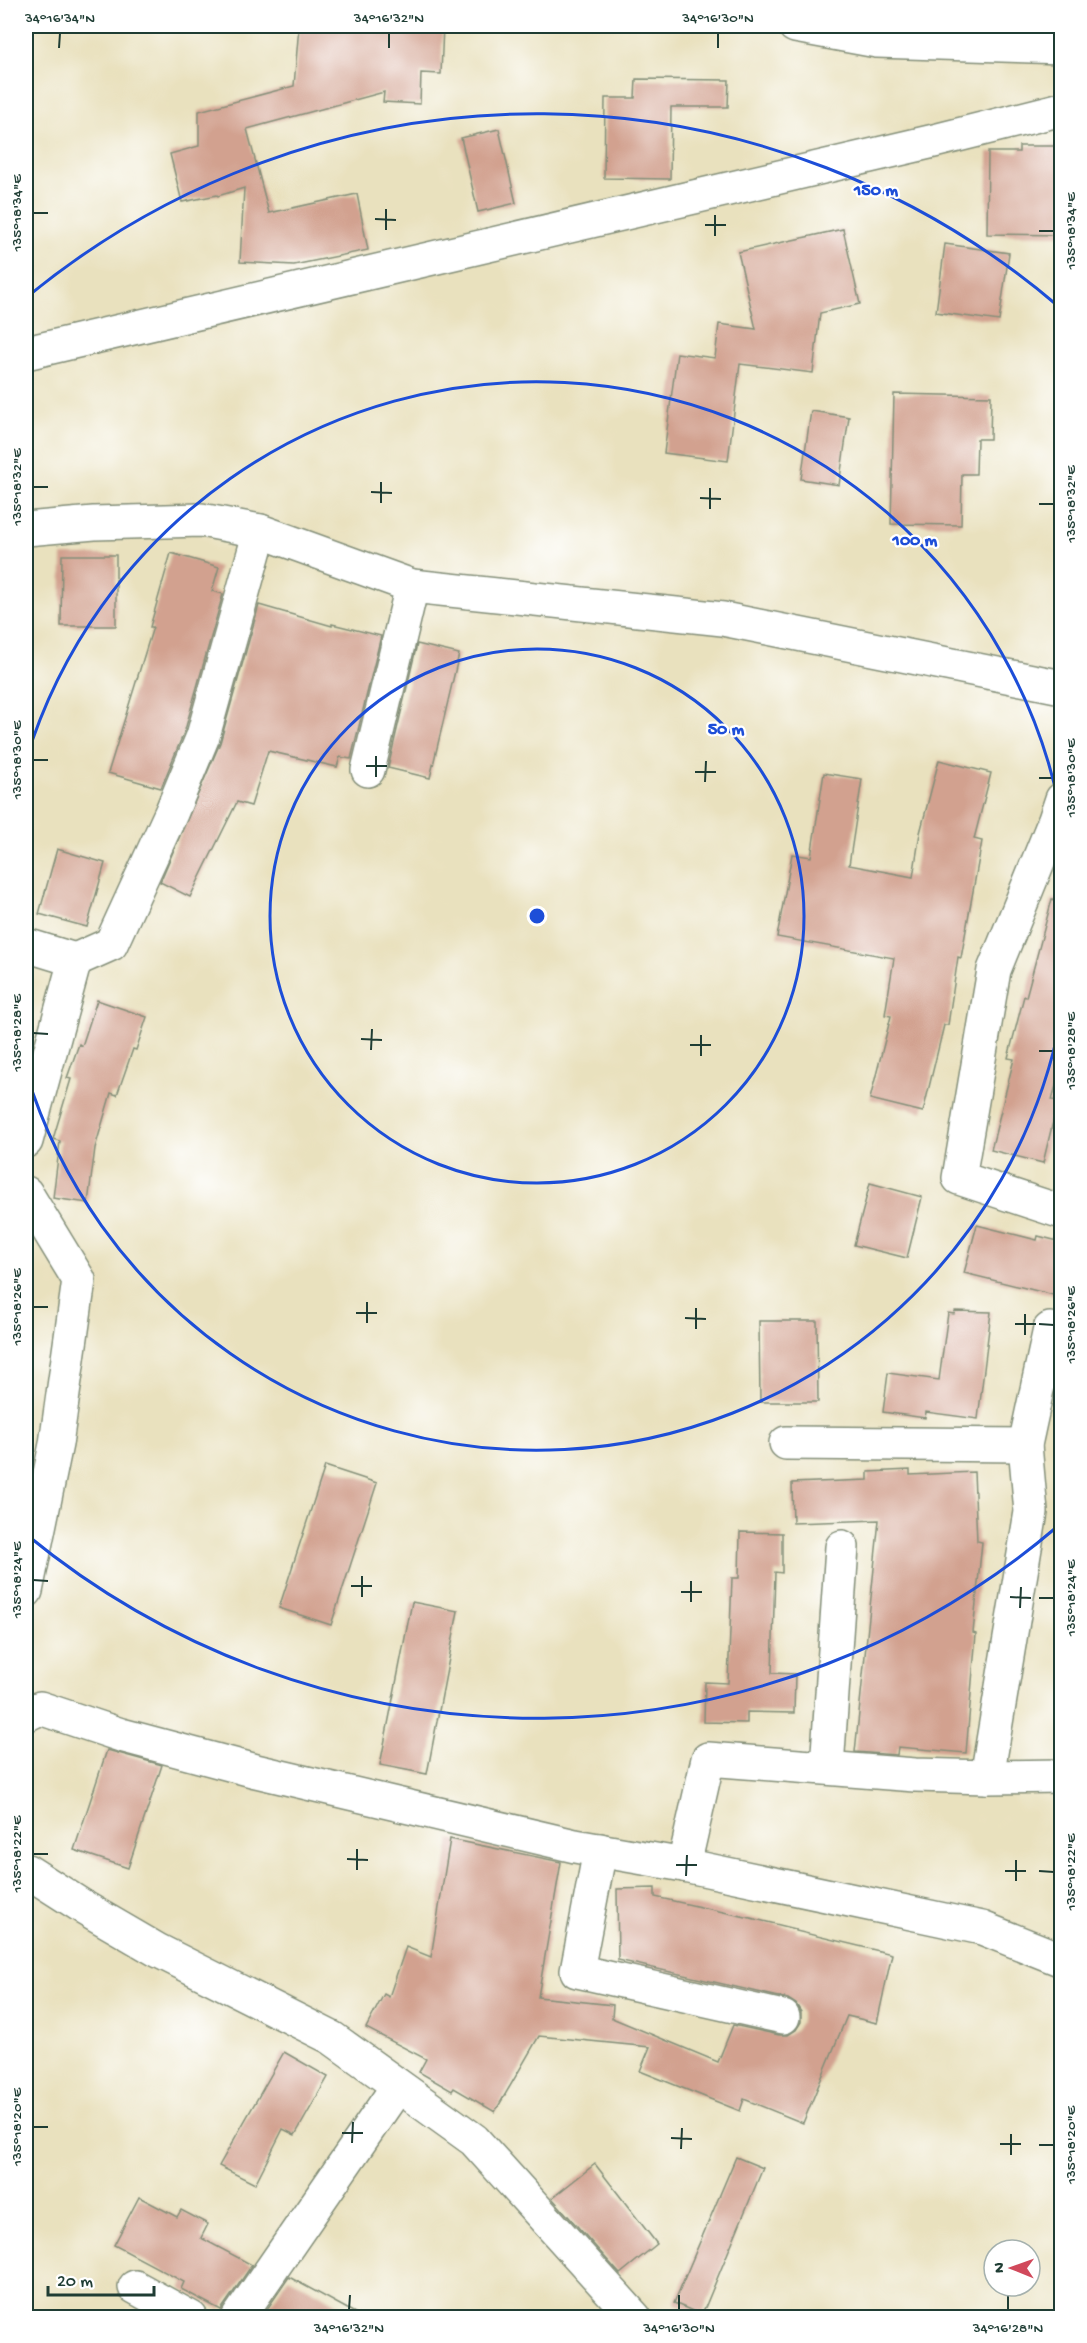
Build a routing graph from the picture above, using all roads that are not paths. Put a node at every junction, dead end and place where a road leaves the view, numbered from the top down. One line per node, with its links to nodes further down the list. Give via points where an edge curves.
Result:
1 (795, 26): 2 (street, via 877,41)
2 (1062, 47)
3 (1062, 109): 4 (street)
4 (26, 352)
5 (26, 528): 6 (street, via 201,520)
6 (260, 531): 7 (street); 12 (street, via 203,736 172,811 111,944)
7 (412, 586): 8 (street, via 723,619); 9 (street)
8 (1062, 687)
9 (368, 770)
10 (1062, 799): 15 (street, via 994,970 959,1178)
11 (26, 945): 12 (street)
12 (75, 960): 13 (street)
13 (26, 1141)
14 (26, 1193): 20 (street, via 80,1280 56,1444)
15 (1062, 1212)
16 (1050, 1329): 18 (street)
17 (786, 1443): 18 (street)
18 (1025, 1445): 24 (street, via 1030,1512)
19 (842, 1546): 22 (street)
20 (26, 1591)
21 (26, 1715): 25 (street, via 40,1708 121,1735 256,1771)
22 (827, 1767): 24 (street); 26 (street, via 708,1759)
23 (1062, 1776): 24 (street)
24 (987, 1777)
25 (600, 1850): 26 (street); 29 (street, via 577,1971)
26 (684, 1865): 28 (street, via 982,1928)
27 (26, 1870): 30 (street, via 157,1950 332,2038)
28 (1062, 1960)
29 (783, 2017)
30 (398, 2086): 33 (street); 34 (street, via 474,2140)
31 (135, 2287): 32 (street)
32 (191, 2318)
33 (238, 2318)
34 (635, 2318)

